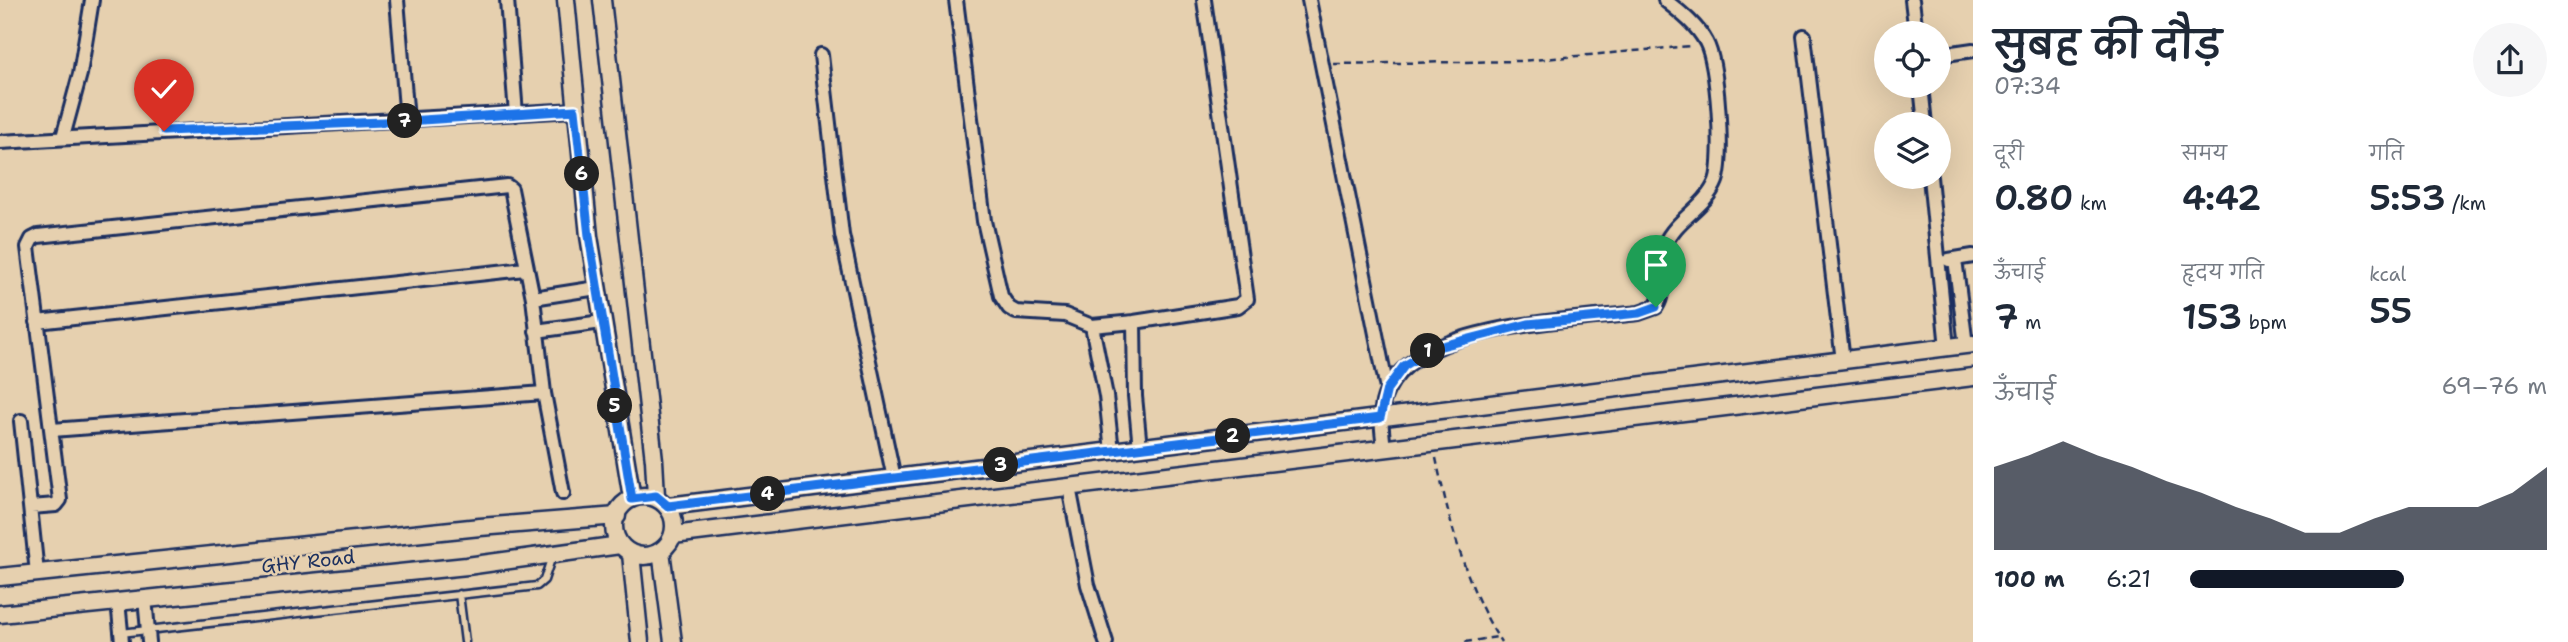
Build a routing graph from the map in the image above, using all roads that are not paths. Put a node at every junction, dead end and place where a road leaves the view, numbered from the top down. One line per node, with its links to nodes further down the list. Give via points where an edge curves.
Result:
1 (92, 0): 19 (street, via 80,74)
2 (397, 0): 18 (street)
3 (507, 0): 17 (street)
4 (566, 0): 16 (street)
5 (603, 0): 49 (street)
6 (957, 0): 31 (street, via 984,221 1001,296 1016,312 1065,315)
7 (1204, 0): 30 (street, via 1247,299 1238,306)
8 (1309, 0): 37 (street)
9 (1665, 0): 37 (street, via 1684,15 1713,58 1718,164 1709,193 1664,245 1656,307 1639,313 1518,325 1460,340 1412,360)
10 (1912, 0): 11 (street)
11 (1915, 21)
12 (1804, 36): 35 (street)
13 (1973, 50): 14 (street)
14 (1951, 53)
15 (821, 55): 45 (street, via 842,235)
16 (575, 110): 17 (street); 26 (street)
17 (516, 114): 18 (street)
18 (407, 121): 19 (street)
19 (63, 137): 20 (street)
20 (0, 142)
21 (1931, 189): 24 (street)
22 (1973, 256): 23 (street)
23 (1955, 259): 24 (street); 33 (street)
24 (1939, 262): 34 (street)
25 (526, 269): 27 (street); 28 (street); 28 (street, via 512,192 507,186 38,236 29,247)
26 (597, 288): 27 (street); 29 (street)
27 (533, 298): 32 (street)
28 (37, 322): 41 (street)
29 (602, 322): 32 (street); 48 (street)
30 (1134, 322): 31 (street); 42 (street)
31 (1092, 326): 44 (street)
32 (536, 331): 38 (street)
33 (1969, 345): 34 (street)
34 (1947, 348): 35 (street)
35 (1843, 361): 39 (street)
36 (1973, 377): 43 (street)
37 (1387, 389): 39 (street)
38 (544, 393): 41 (street); 47 (street)
39 (1380, 418): 42 (street); 43 (street)
40 (21, 421): 50 (street)
41 (52, 430): 50 (street, via 59,503)
42 (1140, 448): 44 (street)
43 (1384, 449): 46 (street)
44 (1112, 451): 45 (street)
45 (894, 478): 49 (street)
46 (1069, 487): 52 (street); 67 (street, via 1088,585)
47 (563, 493)
48 (632, 499): 49 (street); 51 (street)
49 (662, 501): 52 (street, via 674,525)
50 (30, 507): 56 (street)
51 (617, 516): 53 (street, via 615,531); 56 (street, GHY Road)
52 (673, 535): 54 (street)
53 (625, 549): 54 (street, via 652,555); 55 (street, GHY Road); 65 (street)
54 (661, 551): 66 (street)
55 (552, 554): 58 (lane, via 544,580 537,586); 59 (street, GHY Road)
56 (37, 573): 57 (street, GHY Road)
57 (0, 577)
58 (460, 594): 62 (lane); 64 (lane)
59 (145, 598): 60 (street, GHY Road); 62 (street)
60 (118, 601): 61 (street, GHY Road); 63 (street)
61 (0, 614)
62 (149, 636): 63 (lane)
63 (122, 638)
64 (465, 642)
65 (640, 642)
66 (673, 642)
67 (1106, 642)

